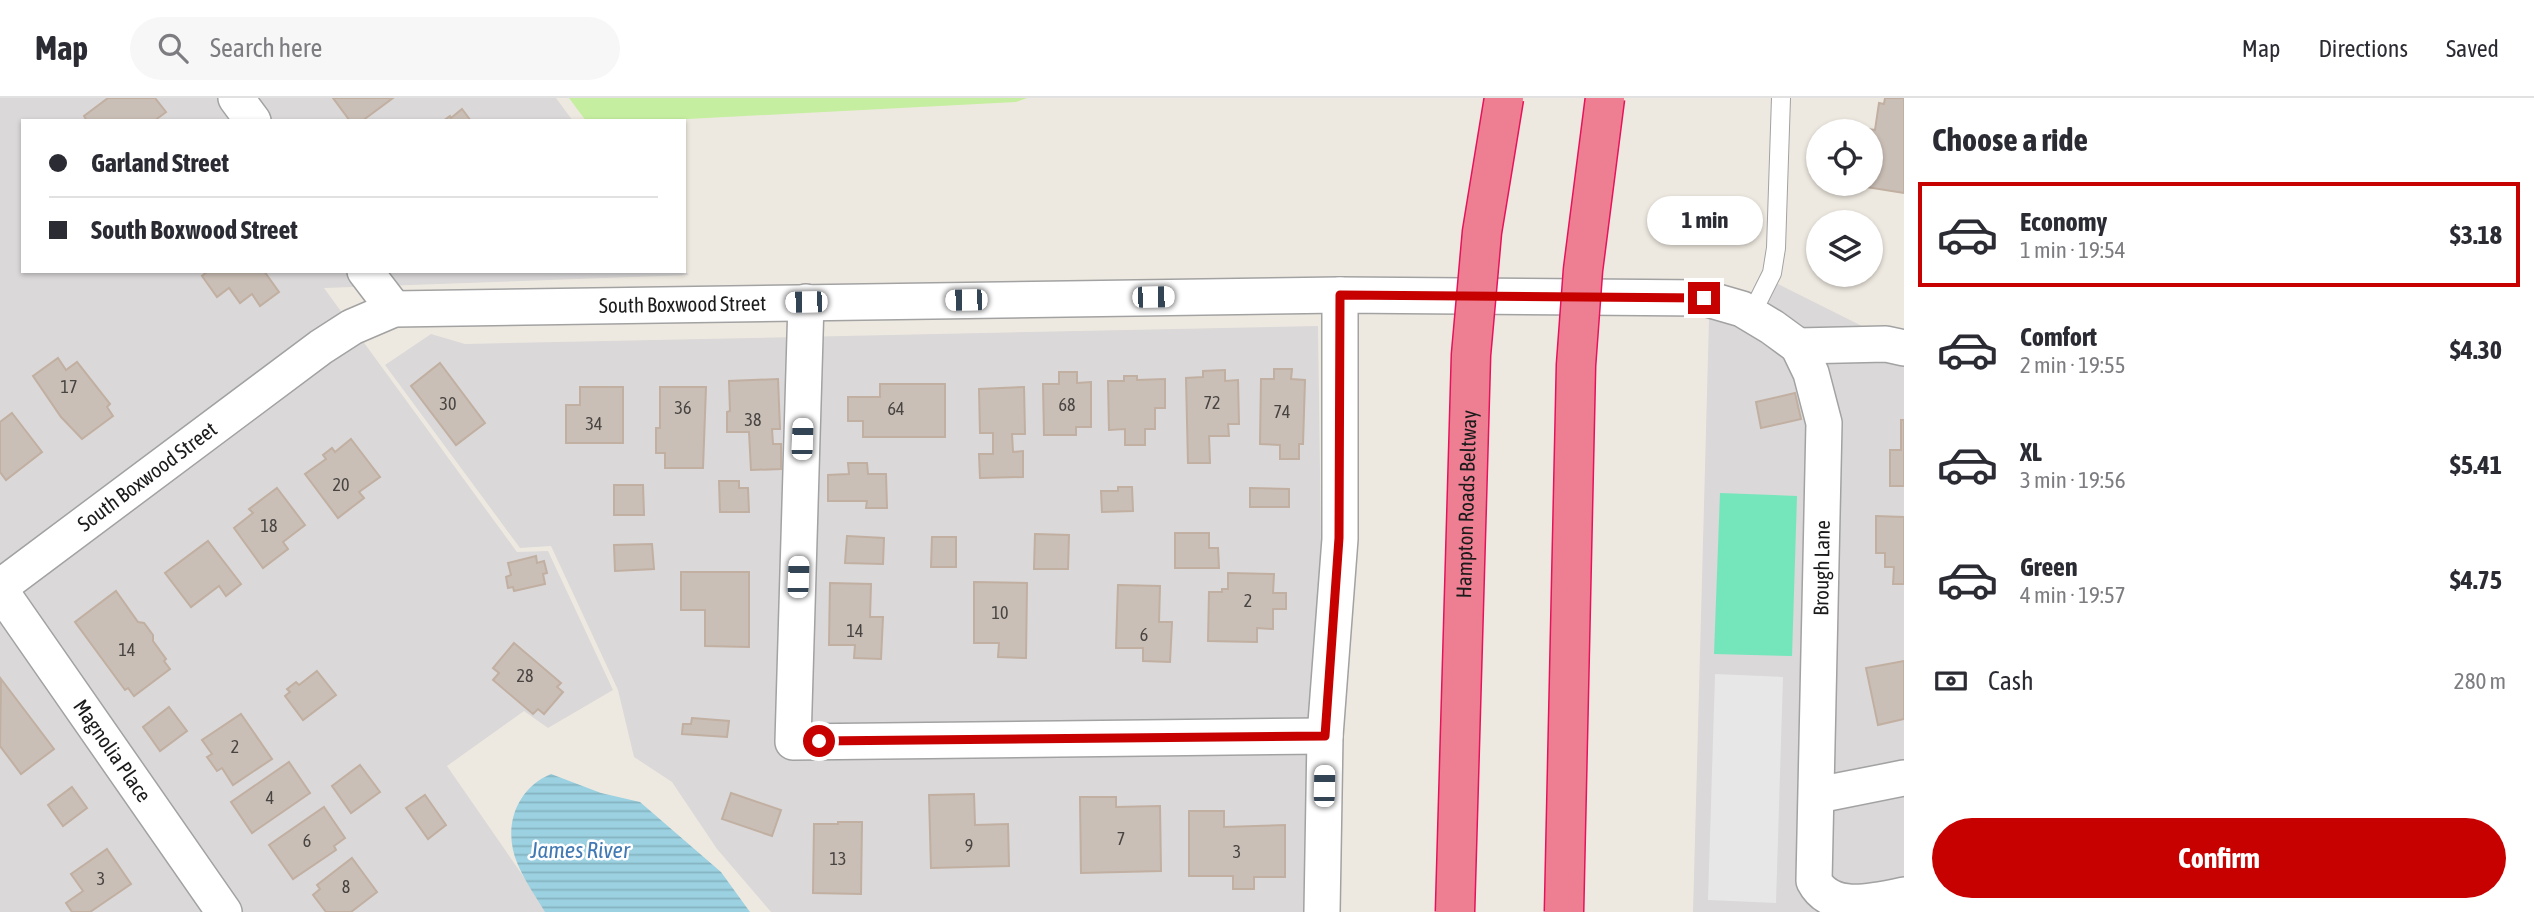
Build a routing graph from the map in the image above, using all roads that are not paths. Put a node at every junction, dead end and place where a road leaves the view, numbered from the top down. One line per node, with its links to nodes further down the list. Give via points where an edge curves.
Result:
1 (236, 98): 5 (street)
2 (1504, 98): 20 (highway, Hampton Roads Beltway, bridge, via 1482,232 1471,355)
3 (1605, 98): 21 (highway, bridge, via 1576,365)
4 (1781, 98): 10 (lane, via 1776,248 1772,273)
5 (252, 119)
6 (367, 273): 9 (street)
7 (1340, 295): 8 (street, South Boxwood Street); 10 (street, South Boxwood Street, via 1704,298); 14 (street, via 1339,538)
8 (806, 302): 9 (street, South Boxwood Street); 14 (street, via 793,742)
9 (394, 309): 13 (street, South Boxwood Street, via 321,347)
10 (1751, 315): 11 (street, South Boxwood Street)
11 (1798, 346): 12 (street, via 1886,344); 16 (street, Brough Lane, via 1811,373 1824,423)
12 (1904, 348)
13 (0, 588): 18 (street, Magnolia Place)
14 (1325, 736): 19 (street)
15 (1904, 778): 16 (street)
16 (1818, 795): 17 (street, Brough Lane, via 1814,881 1819,894 1839,905 1854,906)
17 (1904, 895)
18 (224, 912)
19 (1322, 912)
20 (1455, 912)
21 (1564, 912)

